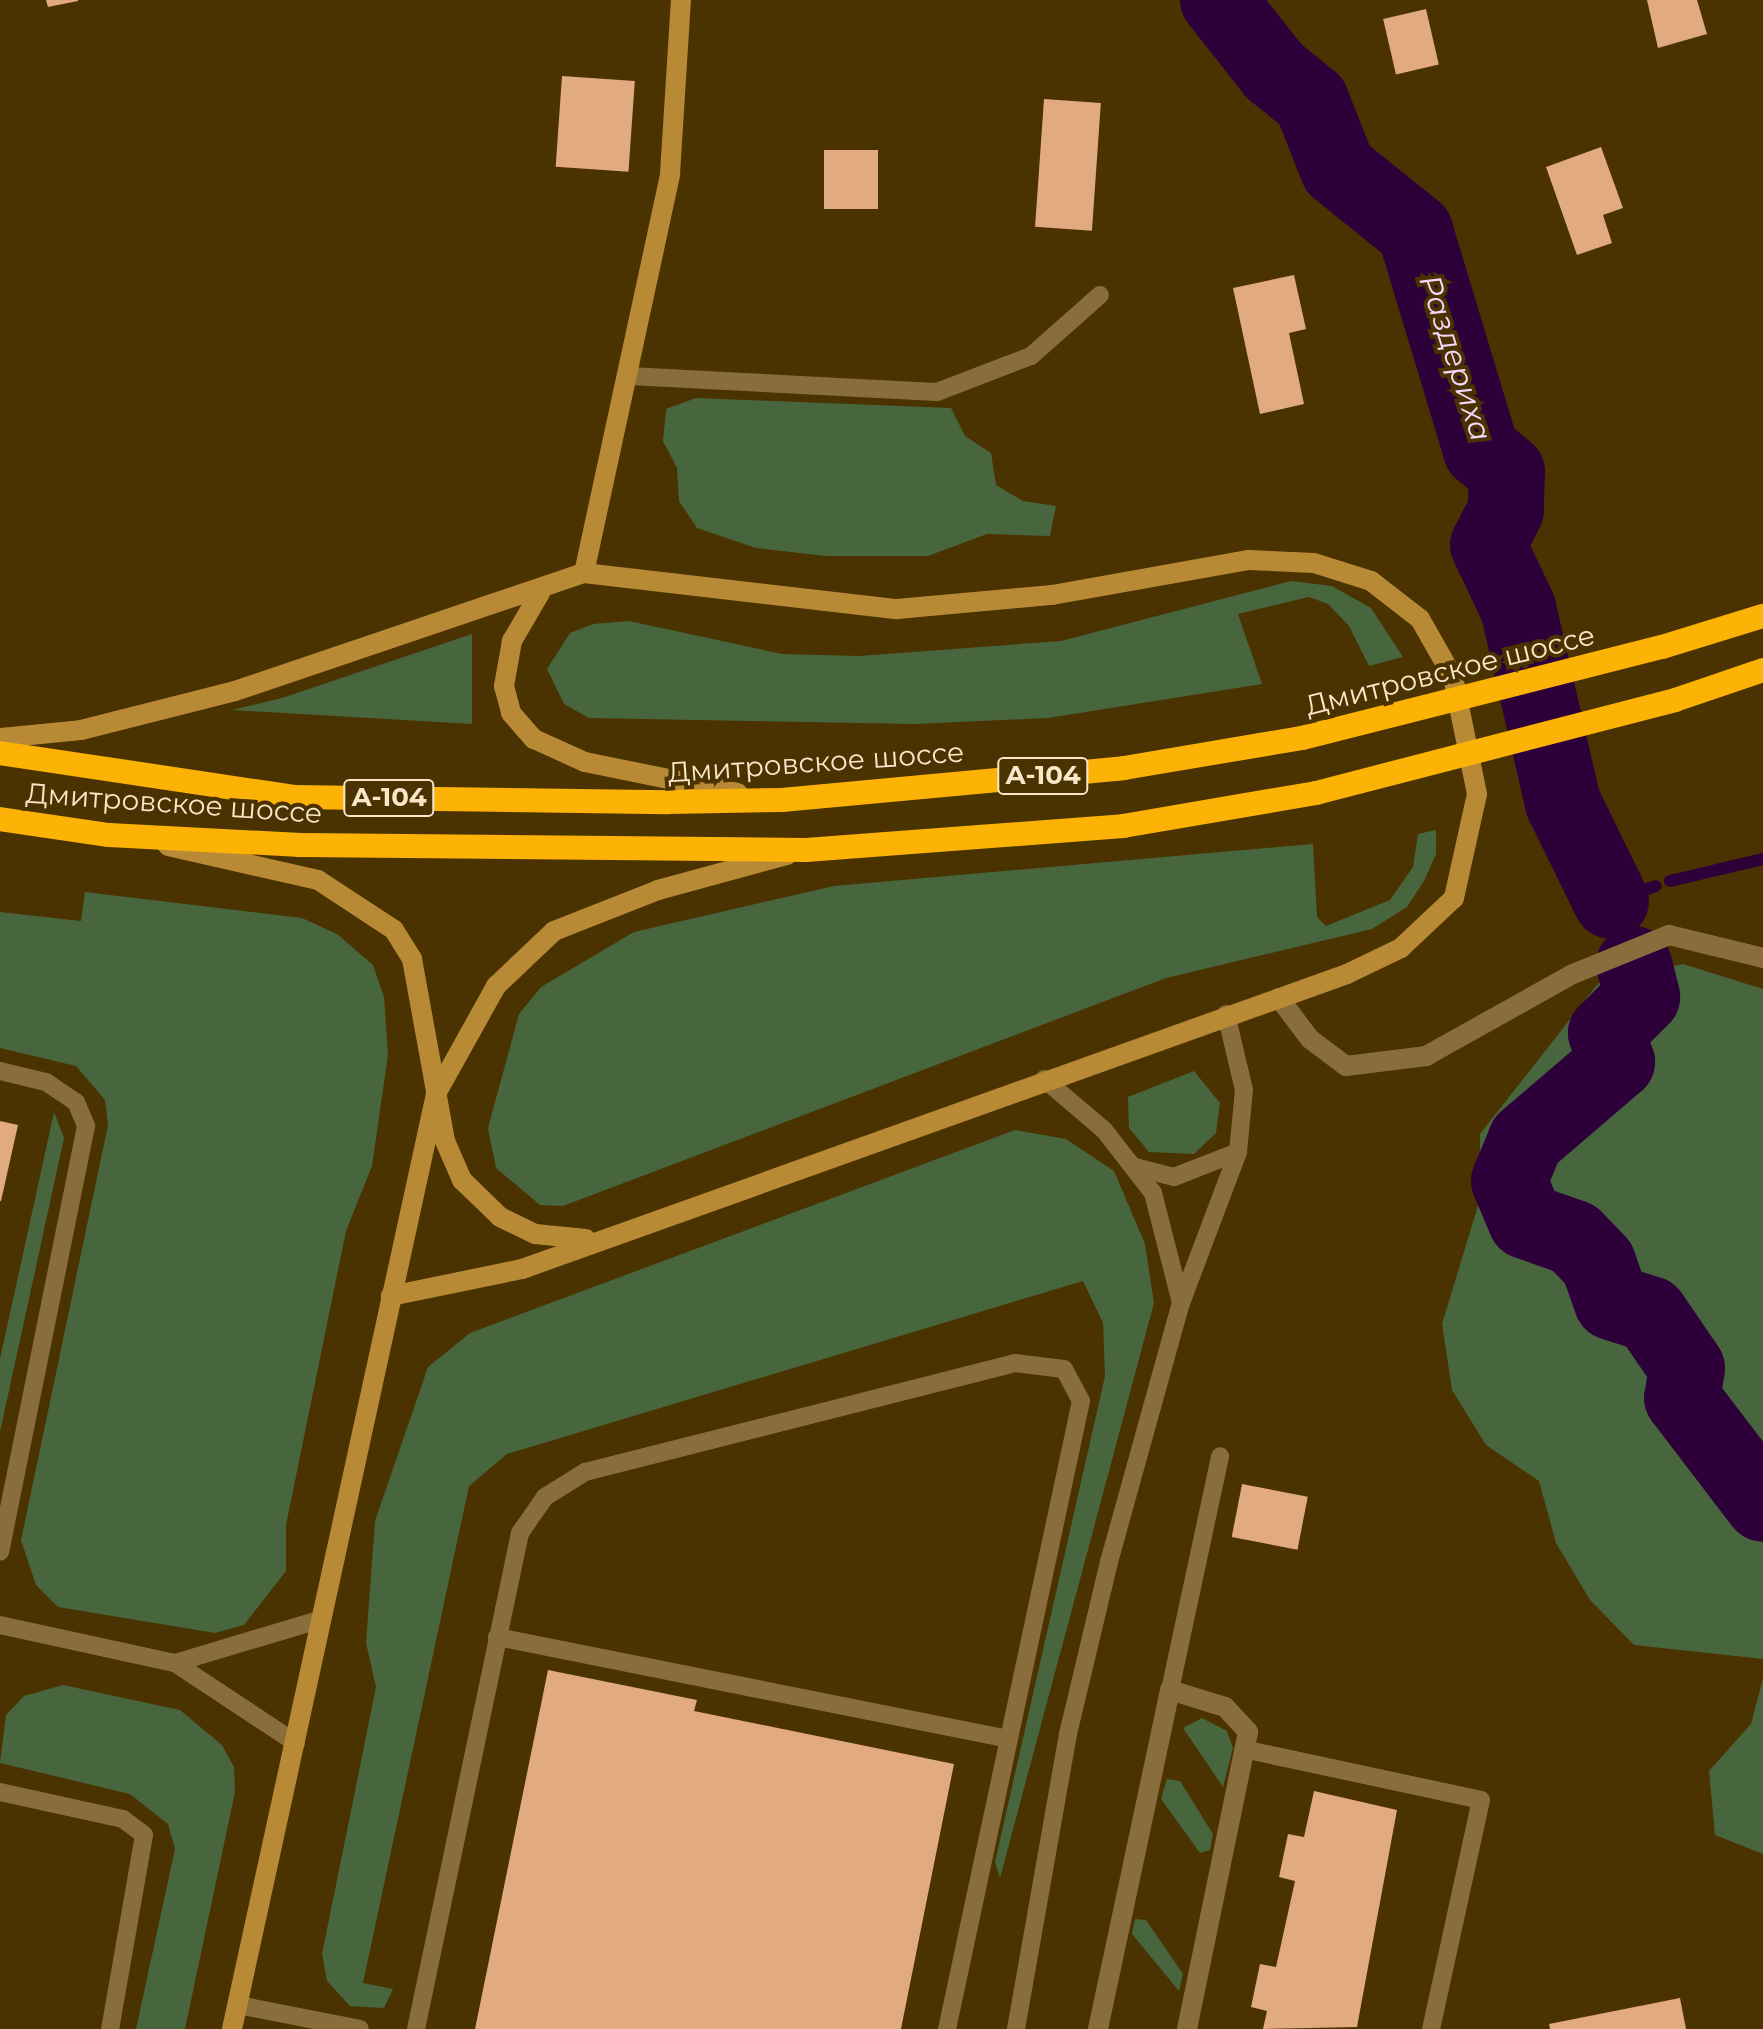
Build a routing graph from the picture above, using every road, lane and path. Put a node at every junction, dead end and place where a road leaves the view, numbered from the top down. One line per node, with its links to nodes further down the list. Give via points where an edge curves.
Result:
1 (681, 0): 3 (street, via 670,174)
2 (1100, 295): 3 (lane, via 1031,356 937,392)
3 (630, 376): 4 (street)
4 (584, 573): 5 (street); 15 (street, via 897,609 1052,595 1249,560 1314,563 1371,581 1420,619 1453,677 1477,794 1470,848 1454,898 1401,948)
5 (540, 593): 8 (street, via 235,691 81,730); 10 (street, via 512,641 504,686 511,713 534,739 585,762 656,780)
6 (1763, 616): 10 (highway, Дмитровское шоссе / А-104, bridge, via 1662,647 1302,738 1124,768)
7 (1763, 670): 13 (highway, Дмитровское шоссе / А-104, bridge, via 1675,700 1316,793 1123,826)
8 (0, 738)
9 (0, 753): 10 (highway, Дмитровское шоссе / А-104, via 294,797)
10 (782, 800)
11 (0, 819): 12 (highway, Дмитровское шоссе / А-104)
12 (109, 835): 13 (highway, Дмитровское шоссе / А-104, via 505,851); 19 (street, via 318,880 363,904 412,959)
13 (806, 850): 19 (street, via 658,890 554,931 496,986)
14 (1763, 958): 15 (street, via 1669,935 1573,974 1426,1056 1346,1066 1310,1039)
15 (1279, 998): 16 (street)
16 (1226, 1014): 18 (street); 20 (lane, via 1244,1090)
17 (0, 1071): 26 (lane, via 56,1089 76,1102 86,1126)
18 (1044, 1079): 21 (lane); 22 (street)
19 (436, 1094): 22 (street, via 462,1180 500,1217 565,1241); 23 (street)
20 (1238, 1152): 21 (lane, via 1174,1177); 24 (lane)
21 (1135, 1167): 24 (lane, via 1153,1193)
22 (610, 1237): 23 (street, via 454,1288)
23 (391, 1296): 27 (street)
24 (1181, 1303): 42 (lane, via 1068,1734)
25 (1220, 1456): 31 (lane)
26 (0, 1551)
27 (322, 1619): 30 (lane); 33 (street)
28 (0, 1625): 30 (lane)
29 (497, 1637): 32 (lane); 32 (lane, via 520,1533 545,1497 585,1472 1015,1363 1064,1369 1081,1401); 40 (lane)
30 (175, 1663): 33 (lane)
31 (1170, 1690): 34 (street, via 1225,1707 1248,1732); 43 (street)
32 (1009, 1739): 41 (lane)
33 (296, 1743): 36 (street)
34 (1248, 1750): 44 (street); 45 (lane, via 1481,1800)
35 (0, 1792): 37 (lane, via 123,1819 144,1835 145,1861)
36 (238, 2005): 38 (street); 39 (lane)
37 (110, 2029)
38 (232, 2029)
39 (360, 2029)
40 (416, 2029)
41 (947, 2029)
42 (1016, 2029)
43 (1098, 2029)
44 (1187, 2029)
45 (1431, 2029)

